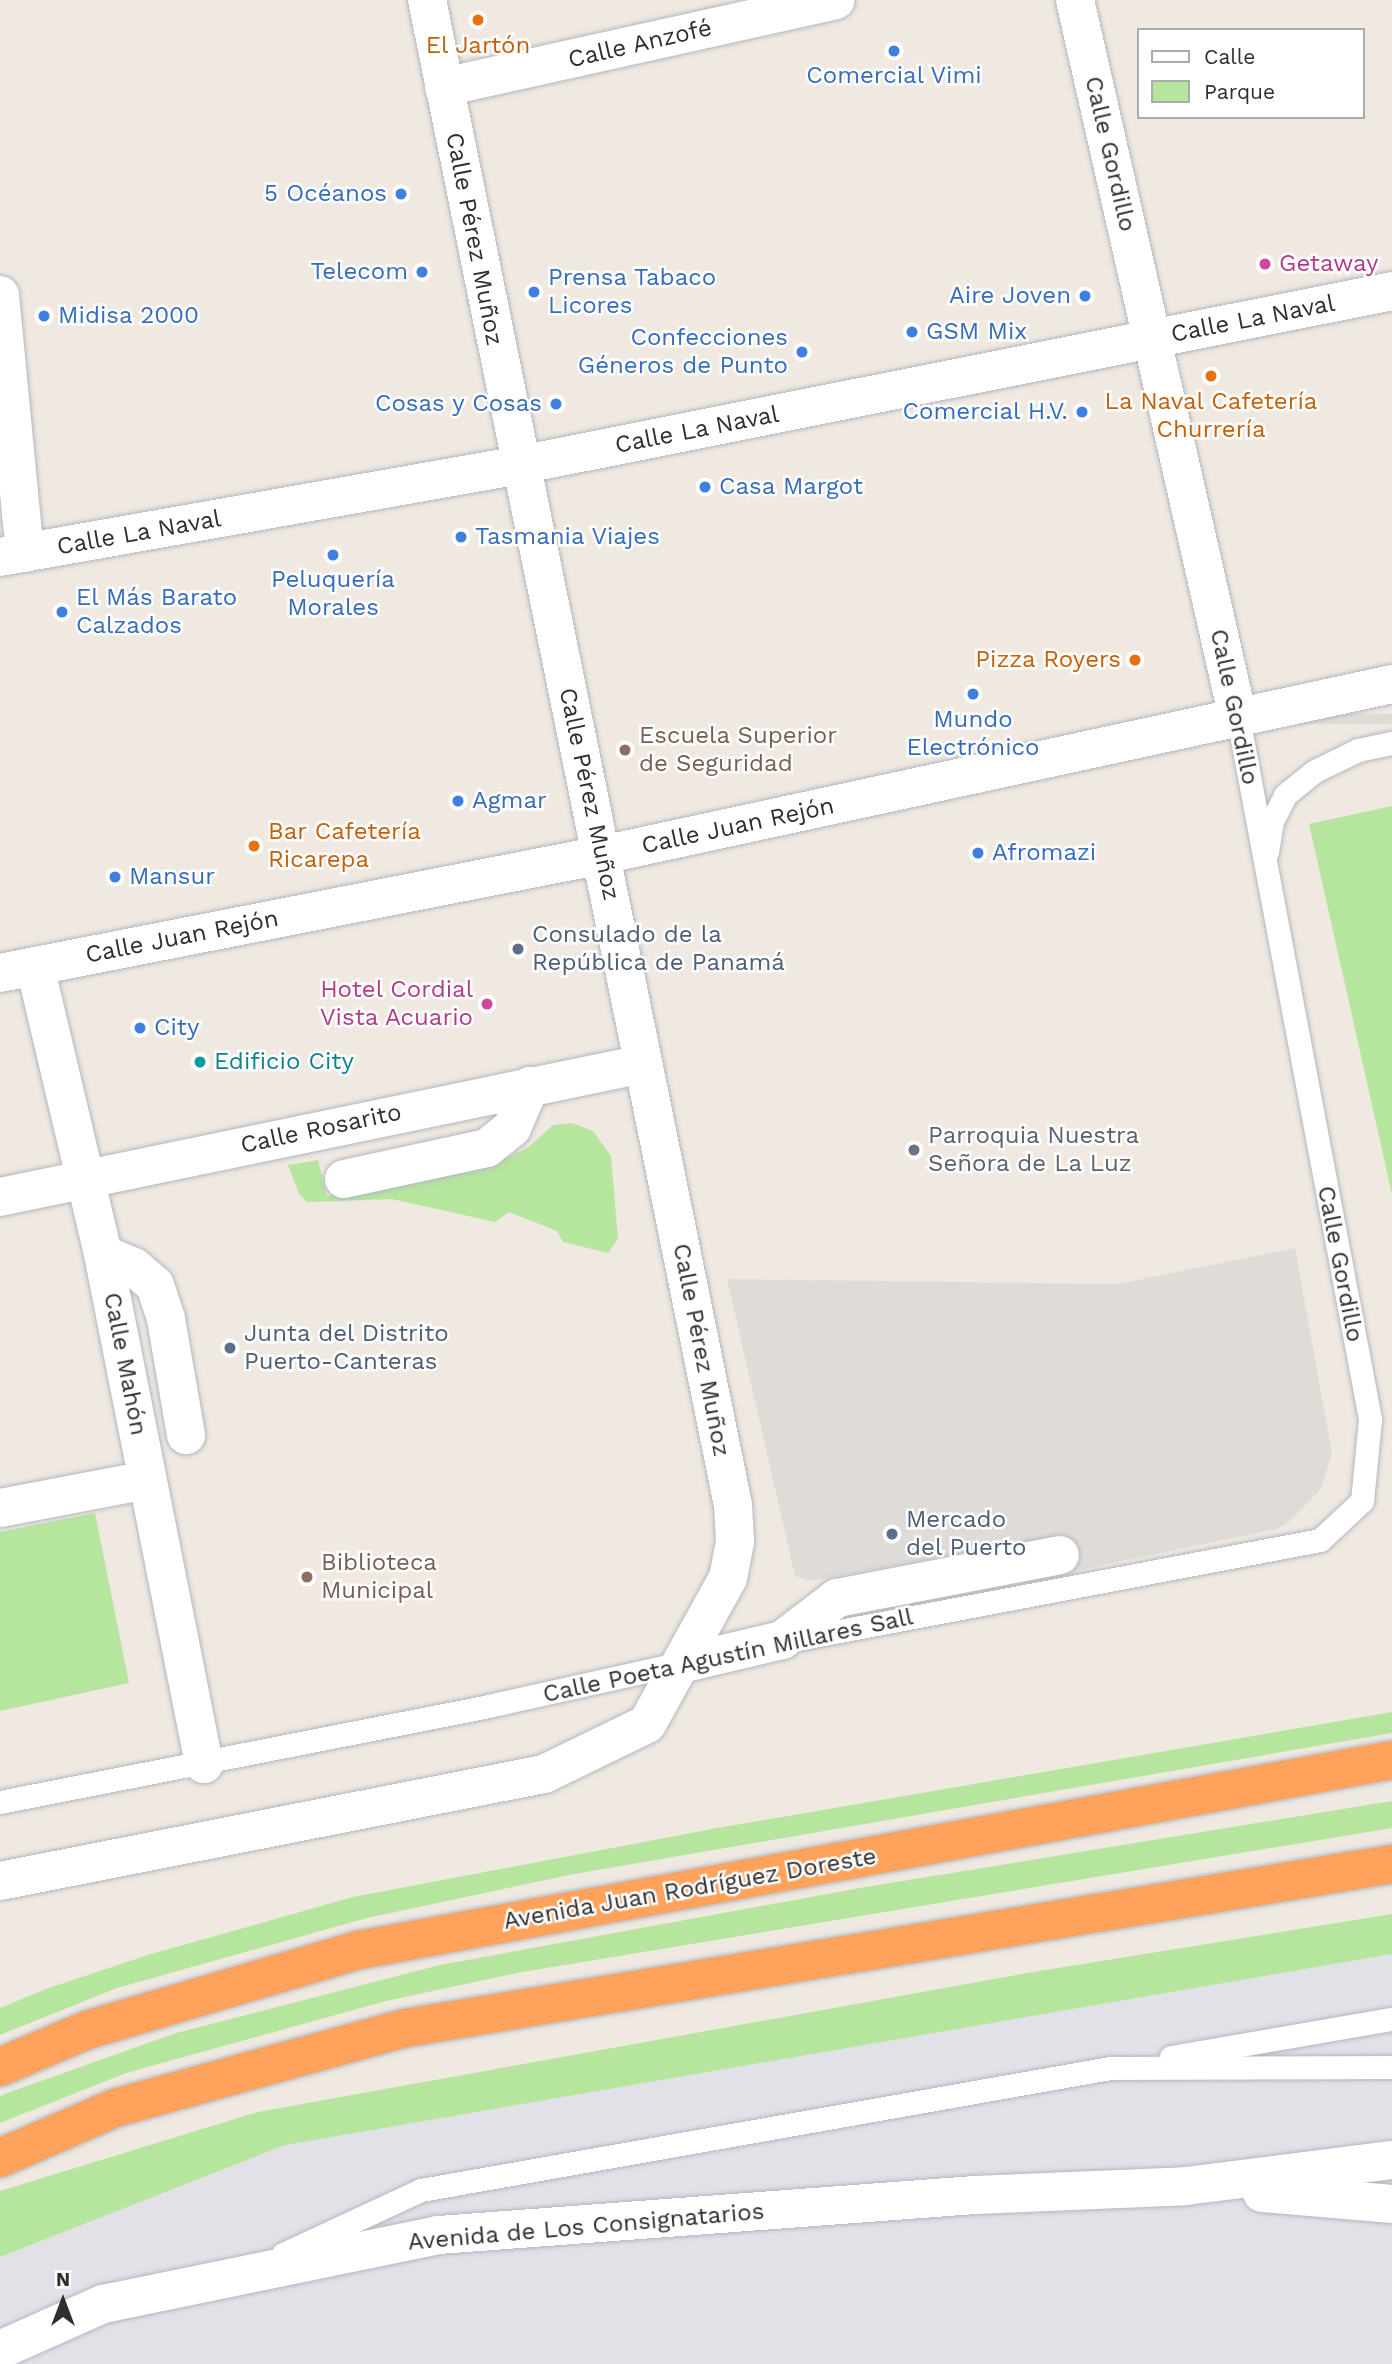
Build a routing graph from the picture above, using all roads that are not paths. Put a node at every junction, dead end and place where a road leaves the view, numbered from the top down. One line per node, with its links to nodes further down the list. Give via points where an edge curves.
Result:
1 (427, 0): 4 (street, Calle Pérez Muñoz)
2 (835, 0): 4 (street, Calle Anzofé)
3 (1076, 0): 7 (street, Calle Gordillo)
4 (444, 87): 8 (street, Calle Pérez Muñoz)
5 (1392, 291): 7 (street, Calle La Naval)
6 (0, 295): 9 (street)
7 (1151, 340): 8 (street, Calle La Naval); 11 (street, Calle Gordillo)
8 (520, 466): 9 (street, Calle La Naval); 13 (street, Calle Pérez Muñoz)
9 (13, 555)
10 (1392, 684): 11 (street, Calle Juan Rejón)
11 (1238, 718): 13 (street, Calle Juan Rejón); 14 (lane, Calle Gordillo)
12 (1392, 743): 14 (lane, via 1358,751 1315,771 1285,795 1272,821)
13 (602, 855): 15 (street, Calle Juan Rejón); 16 (street, Calle Pérez Muñoz)
14 (1265, 873): 22 (lane, Calle Gordillo)
15 (17, 969): 18 (street, Calle Mahón)
16 (643, 1064): 17 (street, Calle Rosarito); 27 (street, Calle Pérez Muñoz, via 733,1505 735,1542 728,1578)
17 (530, 1086): 18 (street, Calle Rosarito); 19 (street, via 512,1128 487,1148)
18 (85, 1178): 20 (street, Calle Rosarito); 21 (street, Calle Mahón)
19 (344, 1179)
20 (0, 1197)
21 (103, 1254): 23 (street, via 134,1267 155,1285 166,1319); 24 (street, Calle Mahón)
22 (1370, 1419): 27 (lane, Calle Poeta Agustín Millares Sall, via 1363,1501 1320,1540)
23 (186, 1435)
24 (148, 1479): 25 (street); 29 (street, Calle Mahón)
25 (0, 1508)
26 (1060, 1555): 27 (street, via 838,1598 782,1640)
27 (685, 1663): 29 (lane, Calle Poeta Agustín Millares Sall); 32 (street, Calle Pérez Muñoz, via 647,1724 544,1774)
28 (1392, 1760): 34 (highway, Avenida Juan Rodríguez Doreste, via 359,1950 87,2030)
29 (204, 1764): 30 (lane, Calle Poeta Agustín Millares Sall)
30 (0, 1802)
31 (1392, 1864): 37 (highway, via 406,2028 115,2108)
32 (0, 1881)
33 (1392, 2019): 36 (lane)
34 (0, 2067)
35 (1392, 2067): 36 (lane)
36 (1110, 2068): 41 (lane, via 421,2190)
37 (0, 2158)
38 (1392, 2160): 39 (street, Avenida de Los Consignatarios)
39 (1186, 2186): 40 (street, Avenida de Los Consignatarios); 41 (street, Avenida de Los Consignatarios, via 975,2195 439,2235)
40 (1392, 2204)
41 (233, 2277): 42 (street, Avenida de Los Consignatarios, via 103,2304)
42 (0, 2350)

